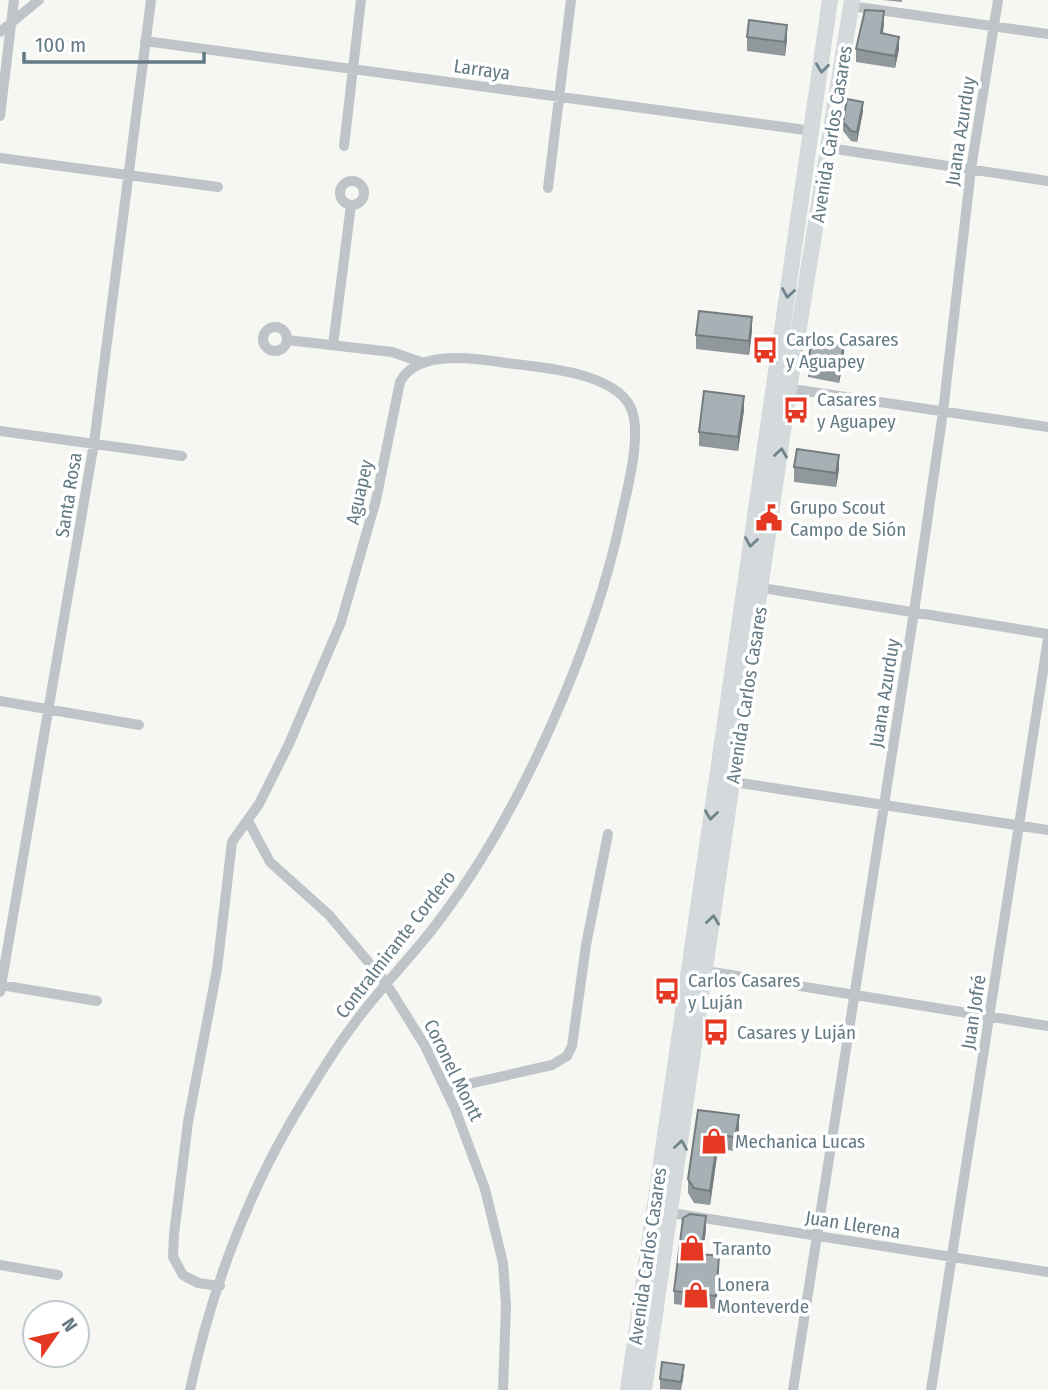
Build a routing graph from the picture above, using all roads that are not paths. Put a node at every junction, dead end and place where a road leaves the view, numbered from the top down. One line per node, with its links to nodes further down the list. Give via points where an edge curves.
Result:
1 (14, 0): 9 (street)
2 (39, 0): 9 (street)
3 (151, 0): 13 (street, Santa Rosa)
4 (361, 0): 14 (street)
5 (570, 0): 15 (street)
6 (830, 0): 17 (main road, Avenida Carlos Casares, one-way to 17)
7 (998, 0): 10 (street, Juana Azurduy)
8 (852, 3): 10 (street); 19 (main road, Avenida Carlos Casares)
9 (10, 24): 11 (street); 16 (street)
10 (994, 25): 12 (street); 21 (street, Juana Azurduy)
11 (0, 32)
12 (1048, 34)
13 (145, 41): 14 (street, Larraya); 22 (street, Santa Rosa)
14 (352, 69): 15 (street, Larraya); 18 (street)
15 (560, 98): 17 (street, Larraya); 25 (street)
16 (0, 116)
17 (813, 131): 30 (main road, Avenida Carlos Casares, one-way to 30)
18 (344, 146)
19 (829, 148): 21 (street); 30 (main road, Avenida Carlos Casares)
20 (0, 158): 22 (street)
21 (971, 169): 23 (street); 31 (street, Juana Azurduy)
22 (128, 175): 24 (street); 34 (street, Santa Rosa)
23 (1048, 181)
24 (218, 187)
25 (548, 188)
26 (351, 205): 28 (street)
27 (287, 340): 28 (street)
28 (333, 345): 29 (street, via 392,352)
29 (421, 362): 44 (street, Aguapey, via 400,382 376,500 341,622 289,744); 49 (street, Contralmirante Cordero, via 484,359 589,378 621,394 633,415 629,478 616,543 588,635 532,762 477,864 441,918)
30 (782, 387): 31 (street); 36 (main road, Avenida Carlos Casares, one-way to 30); 42 (main road, Avenida Carlos Casares, one-way to 42)
31 (943, 412): 32 (street); 37 (street, Juana Azurduy)
32 (1048, 427)
33 (0, 431): 34 (street)
34 (94, 443): 35 (street); 40 (street, Santa Rosa)
35 (182, 456)
36 (762, 588): 37 (street); 42 (main road, Avenida Carlos Casares)
37 (914, 612): 38 (street); 43 (street, Juana Azurduy)
38 (1048, 636): 45 (street, Juan Jofré)
39 (0, 701): 40 (street)
40 (50, 709): 41 (street); 50 (street, Santa Rosa)
41 (139, 725)
42 (724, 781): 43 (street); 48 (main road, Avenida Carlos Casares, one-way to 42); 56 (main road, Avenida Carlos Casares, one-way to 56)
43 (883, 807): 45 (street); 51 (street, Juana Azurduy)
44 (248, 821): 49 (street, Coronel Montt, via 278,871 329,915); 63 (street, Aguapey, via 232,842 217,969 186,1134 174,1234 173,1258 183,1275)
45 (1018, 826): 46 (street); 53 (street, Juan Jofré)
46 (1048, 831)
47 (608, 834): 55 (street, via 567,1056 552,1065)
48 (706, 971): 51 (street); 57 (main road, Avenida Carlos Casares, one-way to 48)
49 (386, 983): 55 (street, Coronel Montt); 63 (street, Contralmirante Cordero, via 331,1057 287,1129 241,1227)
50 (0, 988): 52 (street)
51 (854, 995): 53 (street); 58 (street, Juana Azurduy)
52 (97, 1001)
53 (990, 1017): 54 (street); 59 (street, Juan Jofré)
54 (1048, 1026)
55 (446, 1089): 65 (street, Coronel Montt, via 485,1189 503,1263)
56 (653, 1211): 57 (street, Juan Llerena); 66 (main road, Avenida Carlos Casares)
57 (670, 1213): 58 (street, Juan Llerena); 67 (main road, Avenida Carlos Casares)
58 (818, 1237): 59 (street, Juan Llerena); 68 (street, Juana Azurduy)
59 (951, 1257): 61 (street, Juan Llerena); 69 (street, Juan Jofré)
60 (0, 1265): 62 (street)
61 (1048, 1272)
62 (58, 1275)
63 (220, 1286): 64 (street, Contralmirante Cordero)
64 (190, 1390)
65 (503, 1390)
66 (628, 1390)
67 (644, 1390)
68 (793, 1390)
69 (931, 1390)

